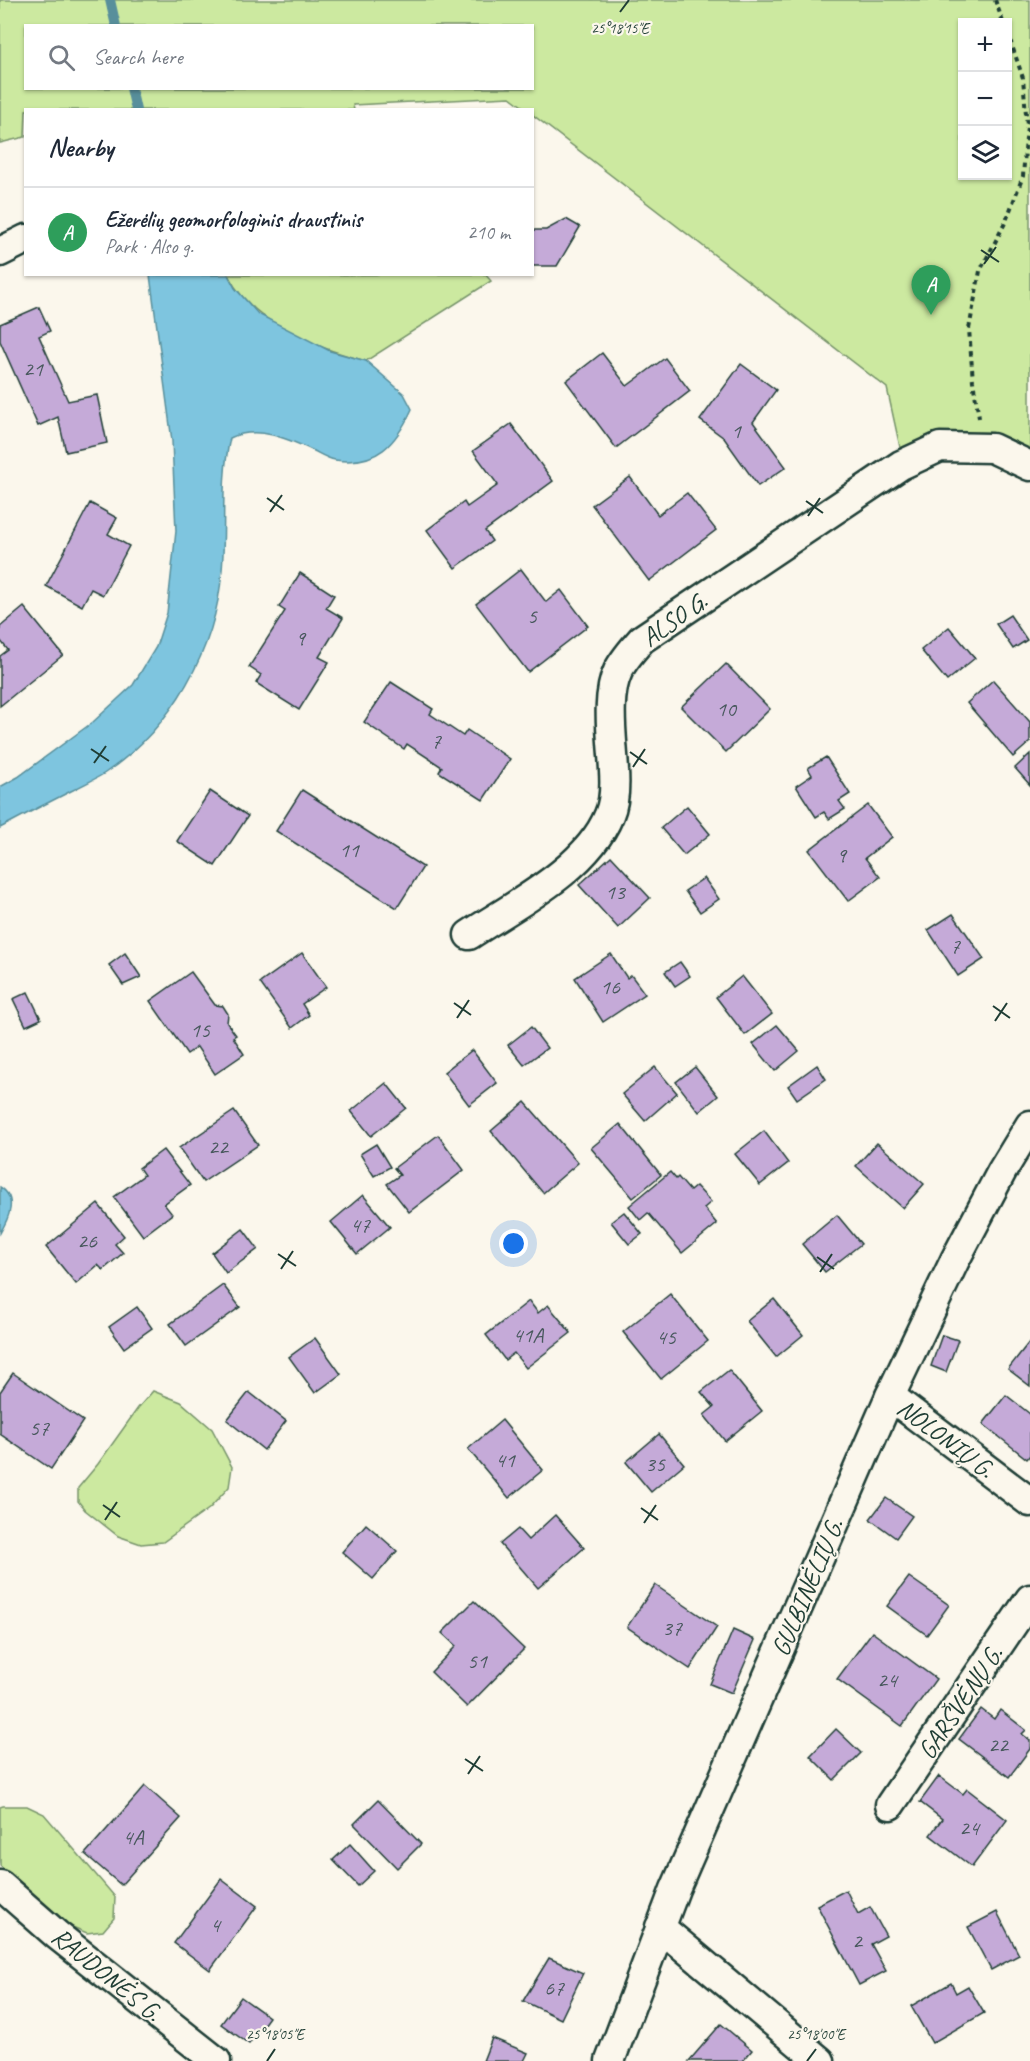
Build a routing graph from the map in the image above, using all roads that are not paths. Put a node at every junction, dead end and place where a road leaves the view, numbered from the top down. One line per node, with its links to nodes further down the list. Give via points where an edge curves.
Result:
1 (24, 240): 2 (street)
2 (0, 252)
3 (1030, 466): 4 (street, ALSO G., via 992,448 940,447 901,465 642,639 617,673 611,699 615,794 609,816 570,869)
4 (469, 934)
5 (1030, 1125): 6 (street, GULBINĖLIŲ G., via 955,1260)
6 (890, 1396): 7 (street, NOLONIŲ G.); 11 (street, GULBINĖLIŲ G.)
7 (1030, 1502)
8 (1030, 1599): 9 (street, GARŠVĖNŲ G.)
9 (890, 1805)
10 (0, 1885): 12 (street, RAUDONĖS G.)
11 (660, 1927): 13 (street, GULBINĖLIŲ G.); 14 (street)
12 (216, 2061)
13 (610, 2061)
14 (820, 2061)

